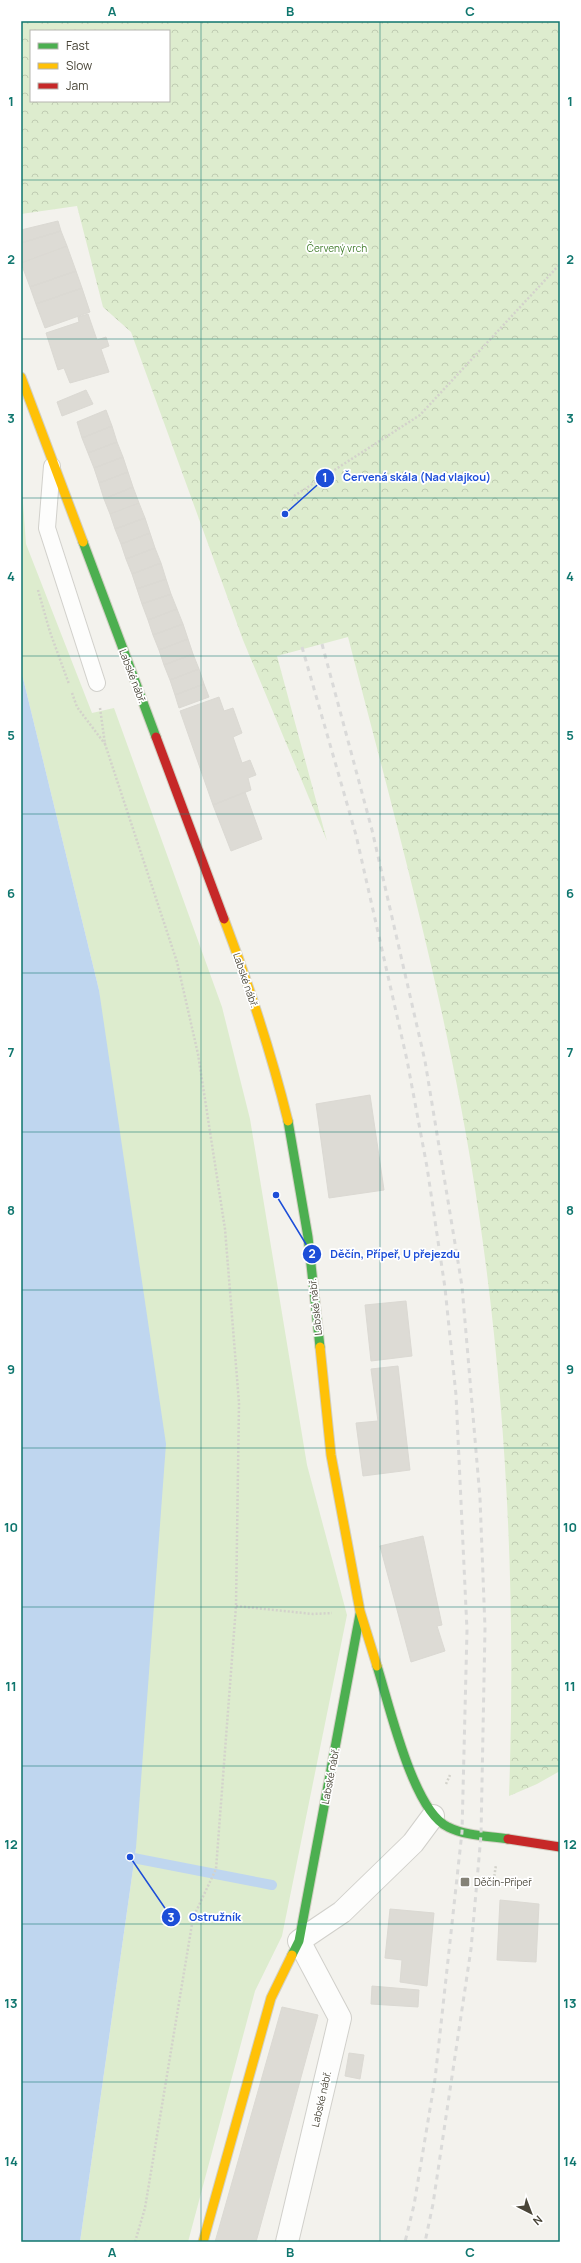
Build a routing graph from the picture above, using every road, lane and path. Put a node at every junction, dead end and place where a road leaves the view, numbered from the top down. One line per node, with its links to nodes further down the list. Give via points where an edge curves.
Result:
1 (560, 264): 4 (path, via 420,415)
2 (21, 377): 3 (street, Labské nábř.)
3 (52, 463): 5 (lane, via 47,528); 7 (street, Labské nábř., via 246,978 275,1068 289,1125 308,1236 331,1455)
4 (294, 496)
5 (97, 683): 6 (path, via 105,744 177,962 198,1054 224,1221 239,1403)
6 (236, 1606): 8 (path); 12 (path, via 216,1869 193,1918 145,2208)
7 (360, 1611): 9 (street, Labské nábř., via 406,1760 418,1791); 11 (street, Labské nábř.)
8 (313, 1614)
9 (433, 1816): 10 (street, Labské nábř., via 446,1827 462,1832); 11 (street, Labské nábř., via 413,1843 342,1912)
10 (560, 1847)
11 (299, 1941): 13 (street, Labské nábř., via 271,1998); 14 (street, Labské nábř., via 340,2018)
12 (135, 2242)
13 (204, 2242)
14 (287, 2242)

